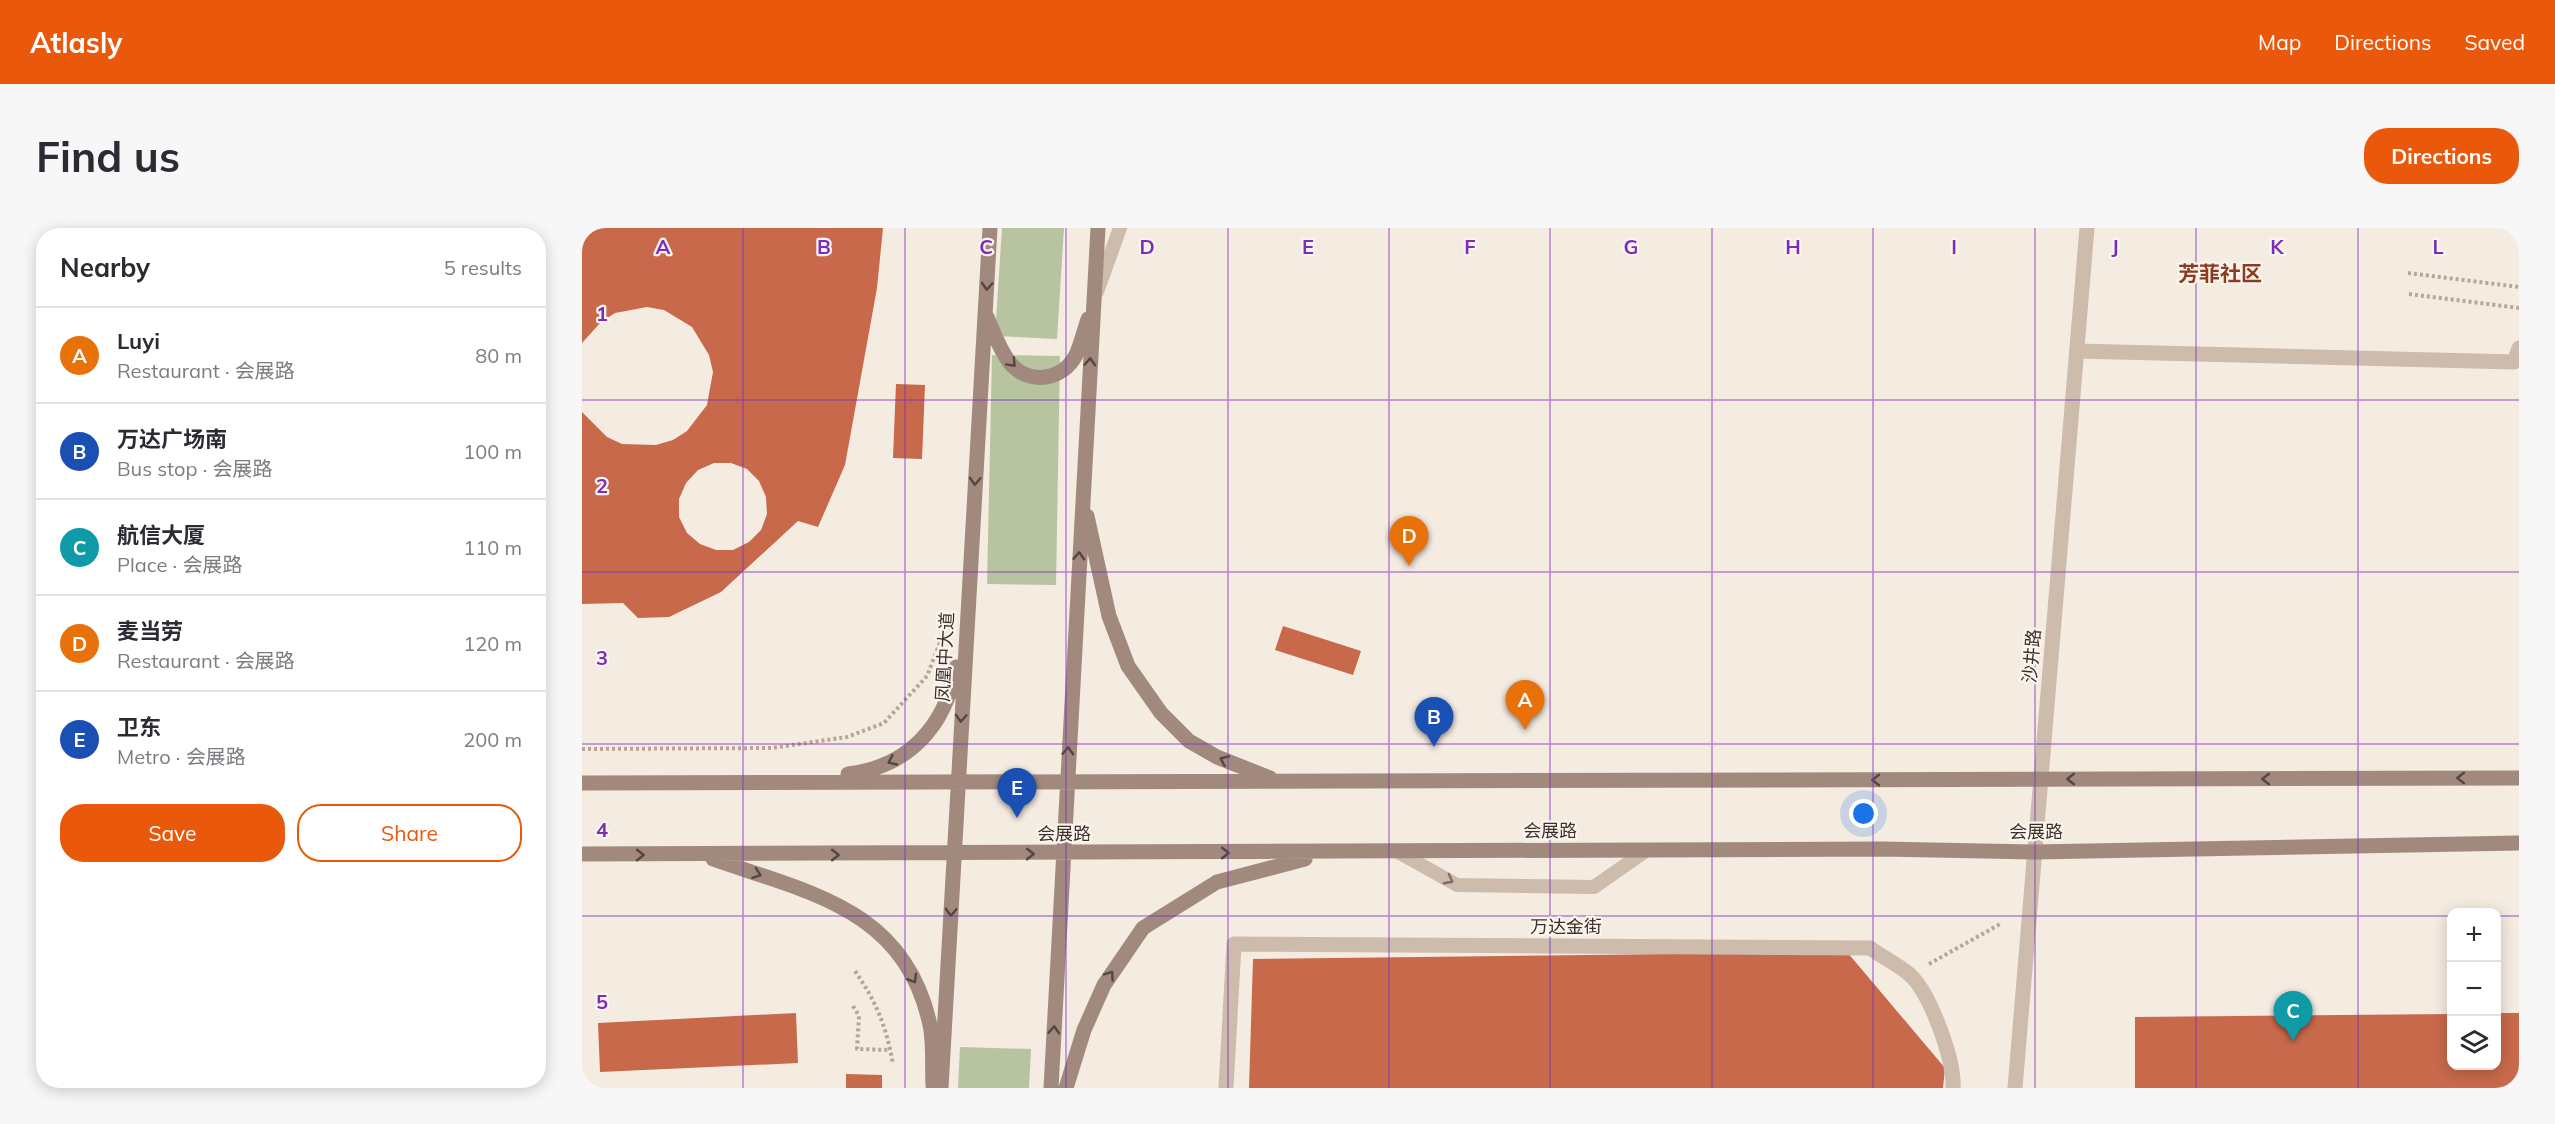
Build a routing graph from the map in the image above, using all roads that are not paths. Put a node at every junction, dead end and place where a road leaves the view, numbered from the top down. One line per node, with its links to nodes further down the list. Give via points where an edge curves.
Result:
1 (990, 228): 6 (main road, 凤凰中大道, one-way to 6)
2 (1098, 228): 5 (main road)
3 (1120, 228): 5 (lane)
4 (2087, 228): 8 (street, 沙井路)
5 (1094, 300): 6 (main road, one-way to 5, via 1012,365 1023,373 1049,377 1070,364 1076,354); 9 (main road, one-way to 5)
6 (985, 312): 10 (main road, 凤凰中大道, one-way to 10)
7 (2519, 348): 8 (street, via 2514,362)
8 (2077, 351): 12 (street, 沙井路)
9 (1083, 493): 15 (main road, one-way to 9); 16 (main road, one-way to 9, via 1189,741 1161,712 1128,666 1106,605)
10 (968, 602): 13 (main road, one-way to 13, via 953,686 938,718 913,749 864,772); 14 (main road, 凤凰中大道, one-way to 14)
11 (2519, 778): 12 (main road, one-way to 12)
12 (2042, 779): 16 (main road, one-way to 16); 22 (street, 沙井路)
13 (778, 782): 14 (main road); 17 (main road)
14 (957, 782): 15 (main road); 24 (main road, 凤凰中大道)
15 (1066, 782): 16 (main road); 25 (main road)
16 (1278, 782)
17 (582, 783)
18 (2519, 843): 22 (main road, 会展路)
19 (1647, 850): 21 (main road, 会展路); 21 (lane, one-way to 19, via 1457,885 1594,887); 22 (main road, 会展路)
20 (1341, 852): 21 (main road, 会展路); 25 (main road, 会展路, one-way to 20); 30 (main road, one-way to 20, via 1084,1030 1104,985 1143,928 1217,882)
21 (1398, 852)
22 (2036, 852): 33 (street, 沙井路)
23 (582, 854): 26 (main road, 会展路, one-way to 26)
24 (953, 854): 25 (main road, 会展路, one-way to 25); 26 (main road, 会展路, one-way to 24); 28 (main road, 凤凰中大道, one-way to 28)
25 (1063, 854): 29 (main road, one-way to 25)
26 (702, 855): 27 (main road, one-way to 27, via 829,899 857,914 888,940 918,986 931,1027)
27 (933, 1088)
28 (942, 1088)
29 (1051, 1088)
30 (1066, 1088)
31 (1226, 1088): 32 (street, 万达金街, via 1234,944 1870,948 1910,975 1928,1002 1954,1074)
32 (1953, 1088)
33 (2015, 1088)

